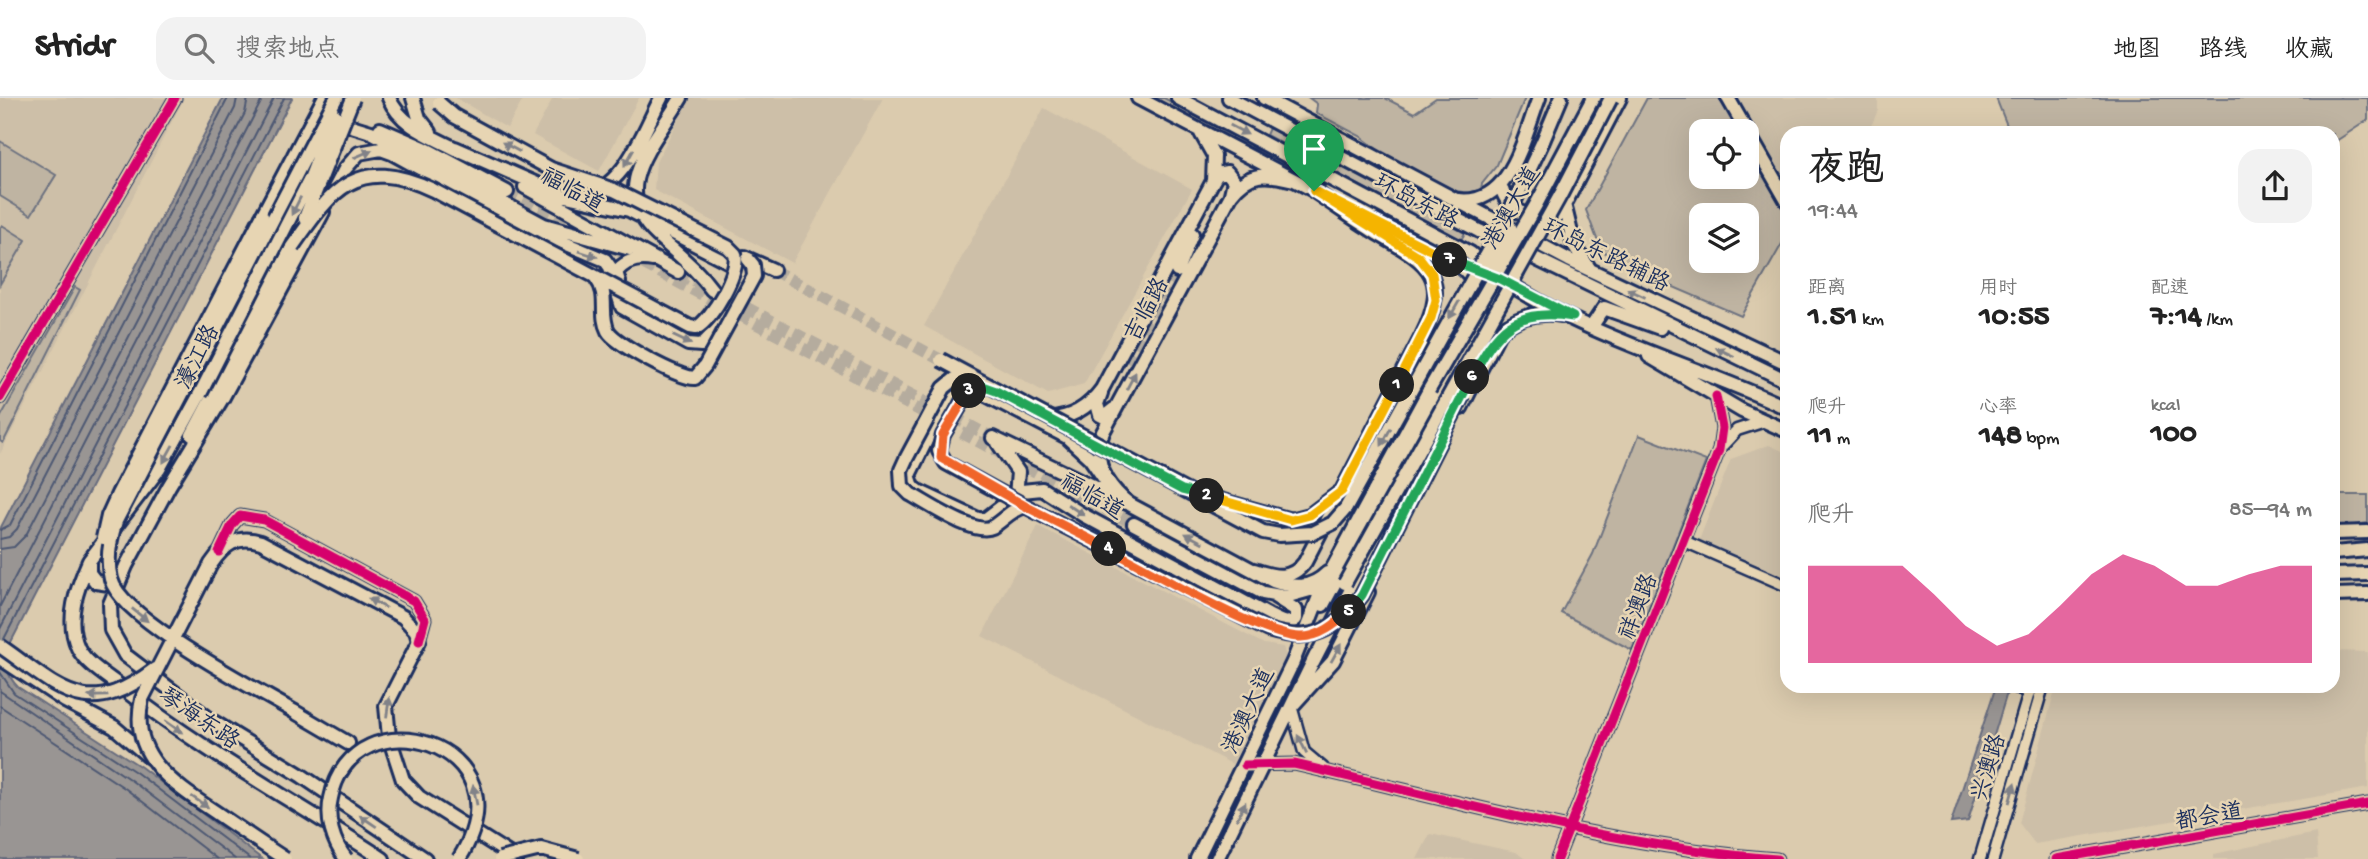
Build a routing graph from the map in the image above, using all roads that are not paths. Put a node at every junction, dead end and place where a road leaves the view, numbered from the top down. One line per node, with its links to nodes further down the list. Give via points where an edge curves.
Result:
1 (175, 98): 68 (street)
2 (324, 98): 26 (main road)
3 (339, 98): 67 (main road, 濠江路, one-way to 67, bridge, via 310,179); 94 (main road, bridge, via 116,521 109,543)
4 (353, 98): 38 (main road, 濠江路, bridge)
5 (380, 98): 25 (main road, via 398,126)
6 (388, 98): 24 (main road, via 407,123)
7 (413, 98): 24 (main road, via 428,131)
8 (661, 98): 34 (main road, one-way to 34, via 619,175 601,190)
9 (681, 98): 48 (main road, via 642,163 632,188 635,207 645,223 698,270)
10 (1138, 98): 22 (main road)
11 (1178, 98): 47 (main road, 环岛东路, one-way to 47, via 1470,253)
12 (1229, 98): 53 (main road, 环岛东路, via 1479,231)
13 (1264, 98): 35 (main road, 环岛东路辅路)
14 (1539, 98): 29 (main road)
15 (1559, 98): 23 (main road)
16 (1593, 98): 63 (main road, 港澳大道, bridge)
17 (1611, 98): 47 (main road, 港澳大道, bridge, via 1561,194)
18 (1620, 98): 37 (main road)
19 (1728, 98): 30 (main road)
20 (438, 100): 39 (main road, one-way to 20, bridge, via 626,195 551,169 471,126)
21 (345, 124): 25 (main road, via 369,125); 26 (main road, via 319,131); 40 (main road, via 371,132 544,225)
22 (1193, 126): 27 (main road); 28 (main road, 吉临路, via 1212,147)
23 (1543, 141): 63 (main road, bridge, via 1513,219); 77 (main road, one-way to 77, bridge, via 1509,213 1367,474 1332,523 1313,533 1263,532)
24 (451, 146): 34 (main road); 40 (main road, 福临道)
25 (424, 148): 32 (main road, 福临道)
26 (294, 155): 94 (main road, bridge, via 108,516 103,540)
27 (1294, 180): 31 (main road); 33 (main road, 吉临路, via 1271,174 1252,176)
28 (1212, 184): 33 (main road, via 1217,174 1227,172 1234,181); 36 (main road, 吉临路)
29 (1501, 186): 35 (main road, via 1482,199); 37 (main road, via 1506,202 1534,219 1548,221)
30 (1780, 189)
31 (1314, 191): 42 (main road); 56 (main road, via 1419,257 1431,272 1436,300)
32 (507, 192)
33 (1231, 195): 69 (main road, 吉临路, one-way to 33)
34 (574, 199): 49 (main road, one-way to 34, via 688,344 701,345 711,337 739,286 739,272 723,257 629,209)
35 (1455, 200): 45 (main road, 环岛东路辅路)
36 (1202, 204): 44 (main road); 62 (main road, 吉临路)
37 (1565, 208): 45 (main road, via 1574,244)
38 (292, 247): 46 (main road, bridge, via 325,200 343,186 370,176 402,178); 67 (main road, 濠江路)
39 (728, 247): 41 (main road, bridge); 46 (main road, bridge, via 735,254 737,267 707,320 696,328)
40 (641, 250): 49 (main road, 福临道, via 678,272 650,259 630,261 616,272)
41 (748, 259): 43 (main road); 46 (main road, bridge, via 754,276 695,378 681,376 613,337 606,324 604,291)
42 (1459, 265): 47 (main road); 103 (main road, via 1477,283 1480,313)
43 (773, 270)
44 (1177, 271)
45 (1593, 272): 55 (main road, 环岛东路辅路, one-way to 45)
46 (594, 275)
47 (1506, 278): 50 (main road, 环岛东路); 104 (main road, 港澳大道, bridge, via 1474,347 1345,583)
48 (712, 290)
49 (622, 307): 76 (main road, one-way to 49, via 223,397 345,169 359,153 381,149 392,153 531,229 593,253 610,267)
50 (1573, 317): 51 (main road, 环岛东路); 52 (main road, via 1540,313 1510,324)
51 (1592, 326): 53 (main road, via 1604,308); 54 (main road, 环岛东路)
52 (1497, 335): 64 (main road); 108 (main road, one-way to 52, via 1333,661)
53 (1694, 338): 60 (main road, 环岛东路, one-way to 53)
54 (1640, 348): 66 (main road); 70 (main road, 环岛东路)
55 (1757, 349): 58 (main road, 环岛东路辅路); 59 (main road)
56 (1415, 350): 64 (main road, via 1428,349 1452,366); 78 (main road)
57 (941, 360): 61 (main road, bridge)
58 (1780, 360)
59 (1780, 370)
60 (1780, 378)
61 (975, 381): 65 (main road, bridge); 79 (main road, bridge, via 957,378 944,388 901,470 902,486 978,530 992,527)
62 (1102, 389): 69 (main road, via 1097,404 1100,415 1110,414); 71 (main road, 吉临路, via 1076,413 1058,419)
63 (1429, 390): 89 (main road, 港澳大道)
64 (1462, 390): 79 (main road, bridge, via 1362,595 1338,622 1312,635 1268,630); 104 (main road, via 1426,447)
65 (996, 391): 77 (main road, bridge); 79 (main road, bridge, via 982,386 970,389 943,435 939,452 946,463)
66 (1716, 396): 72 (main road); 74 (street, 祥澳路, via 1722,428)
67 (205, 397): 76 (main road); 88 (main road, 濠江路, one-way to 88, via 159,469)
68 (0, 398)
69 (1118, 404): 75 (main road, 吉临路, via 1100,441 1100,464)
70 (1780, 405)
71 (1028, 417): 75 (main road, 福临道, via 1080,447); 79 (main road, 福临道, via 961,385 949,394 909,475 920,492 974,520 987,519)
72 (1765, 421): 73 (main road); 74 (street, 祥澳路, via 1737,430)
73 (1780, 428)
74 (1719, 450): 84 (street, 祥澳路)
75 (1107, 481): 80 (main road)
76 (169, 485): 90 (main road)
77 (1182, 490): 78 (main road, via 1291,520 1310,515)
78 (1342, 491): 91 (main road, via 1299,570 1279,577)
79 (1020, 501): 80 (main road, 福临道, via 1018,472 993,438); 99 (main road, 福临道, one-way to 99, via 1035,488 1051,493 1234,597 1292,623 1296,610)
80 (1129, 505): 91 (main road, 福临道, one-way to 80)
81 (1134, 524): 99 (main road, 福临道)
82 (2368, 532): 83 (main road)
83 (2340, 533)
84 (1684, 541): 95 (street); 115 (street, 祥澳路)
85 (2368, 550): 87 (main road)
86 (219, 552): 100 (main road, one-way to 86, bridge, via 403,617 270,545 243,538); 100 (street, bridge, via 240,516 264,520 414,601 425,619); 105 (main road, bridge)
87 (2340, 552)
88 (89, 561): 90 (main road, via 92,579 101,584 117,579); 118 (main road, 琴海东路, one-way to 118, via 72,613 74,636 87,659 194,741)
89 (1335, 562): 91 (main road, 福临道, via 1320,580 1294,587); 96 (main road, 港澳大道)
90 (126, 566): 119 (main road, 琴海东路, one-way to 90, via 212,721 125,655 111,630 109,614)
91 (1254, 570)
92 (2340, 575): 93 (main road)
93 (2368, 575)
94 (111, 580): 109 (main road, one-way to 109, bridge, via 124,602 155,627)
95 (1780, 583)
96 (1324, 584): 99 (main road, via 1297,596); 103 (main road, 港澳大道)
97 (2368, 594): 98 (main road)
98 (2340, 595)
99 (1274, 596)
100 (419, 641): 122 (main road, one-way to 100, bridge, via 419,797 402,780 389,737 386,706)
101 (0, 646): 105 (main road, one-way to 101, bridge, via 118,694 87,696 63,689)
102 (0, 658): 110 (main road, via 114,727)
103 (1293, 662): 112 (main road, 港澳大道)
104 (1313, 663): 108 (main road, 港澳大道)
105 (158, 667): 110 (main road, bridge, via 139,712)
106 (2029, 693): 128 (street, 兴澳路)
107 (2041, 693): 129 (street, 兴澳路, one-way to 107)
108 (1292, 707): 111 (main road, 港澳大道); 113 (street, one-way to 108, via 1304,752)
109 (348, 743)
110 (149, 757): 116 (main road, one-way to 116, bridge, via 176,786)
111 (1266, 763): 112 (street); 113 (street); 125 (main road, 港澳大道, one-way to 111)
112 (1245, 765): 124 (main road, 港澳大道)
113 (1326, 771): 115 (street)
114 (2368, 804): 130 (street, 都会道)
115 (1570, 826): 126 (street, 祥澳路); 127 (street, via 1724,855)
116 (285, 859)
117 (346, 859): 120 (main road, one-way to 117, bridge, via 477,821 472,782 444,749 402,739 378,744 358,755 332,789 329,814)
118 (383, 859)
119 (425, 859)
120 (459, 859)
121 (500, 859): 123 (main road, bridge, via 541,849)
122 (517, 859)
123 (578, 859)
124 (1197, 859)
125 (1217, 859)
126 (1557, 859)
127 (1777, 859)
128 (1980, 859)
129 (1993, 859)
130 (2056, 859)

